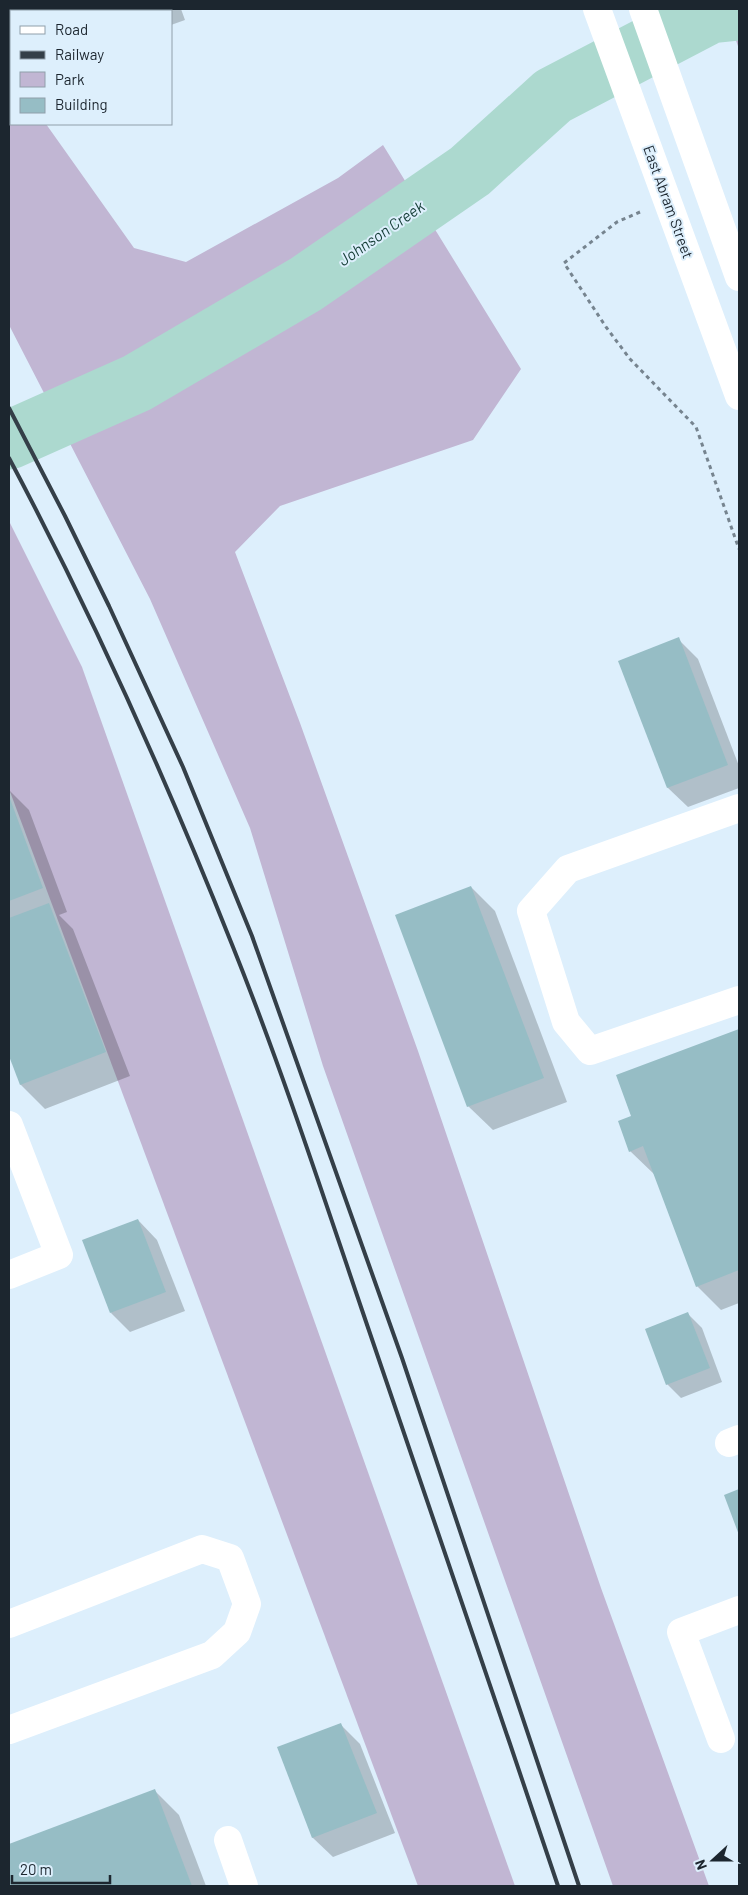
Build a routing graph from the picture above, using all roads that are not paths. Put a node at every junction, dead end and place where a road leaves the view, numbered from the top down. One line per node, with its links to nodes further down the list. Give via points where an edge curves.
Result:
1 (597, 9): 4 (main road, East Abram Street)
2 (642, 9): 3 (main road)
3 (739, 277)
4 (739, 396)
5 (739, 808): 6 (main road, via 568,869 531,911 566,1022 590,1051)
6 (739, 1000)
7 (9, 1125): 8 (main road, via 59,1256)
8 (9, 1275)
9 (739, 1610): 12 (main road, via 681,1632)
10 (9, 1624): 11 (main road, via 202,1550 230,1558 247,1604 237,1632 212,1655)
11 (9, 1730)
12 (721, 1739)
13 (228, 1840): 14 (main road)
14 (244, 1886)

